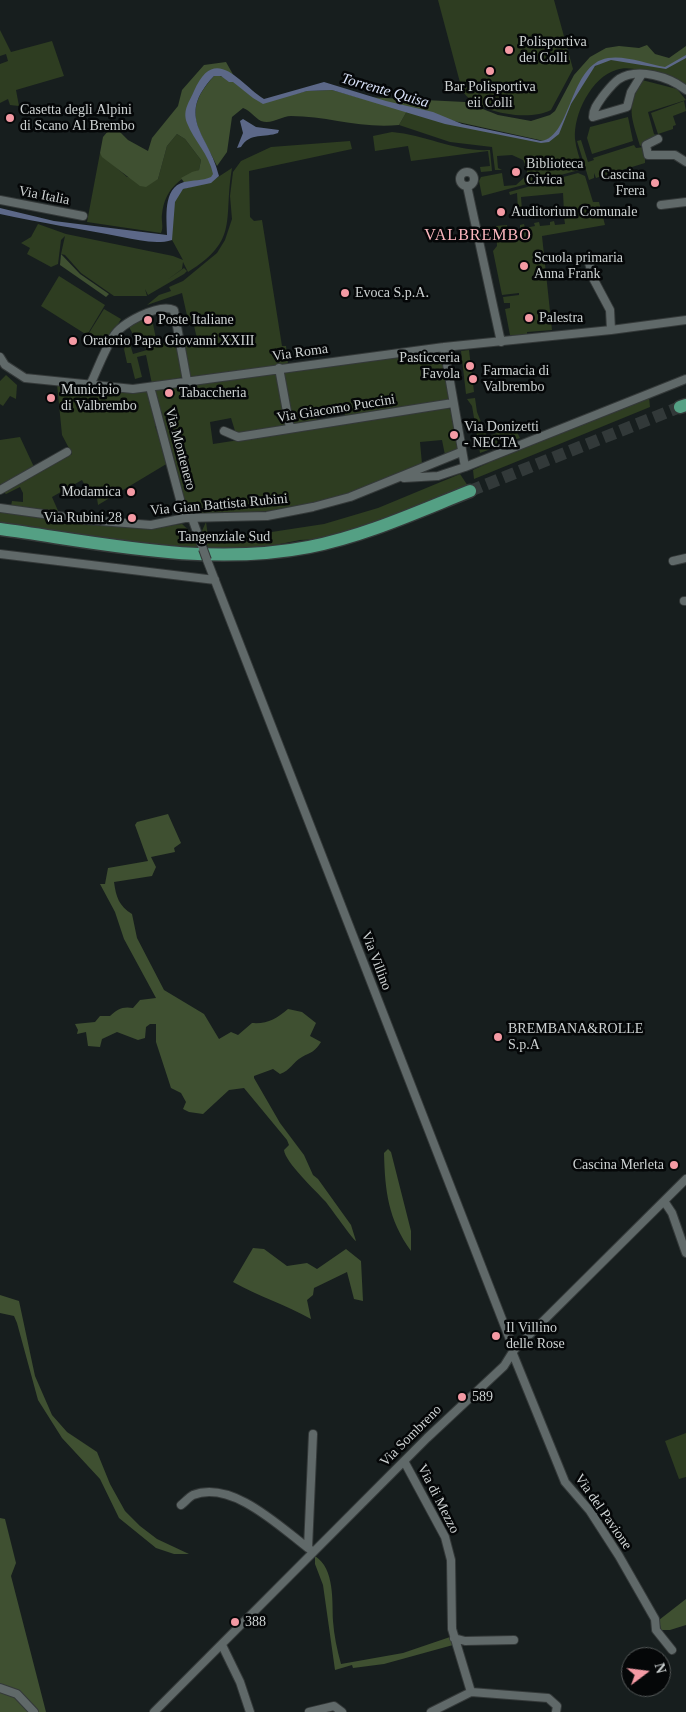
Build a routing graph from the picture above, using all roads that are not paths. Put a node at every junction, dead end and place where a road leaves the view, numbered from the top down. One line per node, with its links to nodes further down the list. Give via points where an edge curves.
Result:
1 (642, 74): 1 (street, via 619,79 597,103 593,117 627,107 631,92); 2 (street, via 662,78)
2 (686, 90)
3 (658, 139): 4 (street, via 646,144 648,155 674,155)
4 (686, 162)
5 (467, 186): 13 (street)
6 (0, 200): 9 (street, Via Italia)
7 (686, 202): 8 (street)
8 (661, 205)
9 (83, 216)
10 (589, 263): 12 (street, via 610,310)
11 (686, 320): 12 (street, Via Roma)
12 (611, 330): 13 (street, Via Roma)
13 (500, 342): 14 (street, Via Roma)
14 (444, 347): 17 (street, Via Roma); 22 (street)
15 (0, 357): 16 (street, Via Roma)
16 (2, 368): 20 (street, Via Roma, via 36,381)
17 (279, 368): 19 (street, Via Roma); 23 (street)
18 (686, 379): 27 (street)
19 (187, 381): 20 (street, via 174,310 169,307 152,311 118,330); 21 (street, Via Roma)
20 (91, 383): 21 (street, Via Roma)
21 (150, 387): 32 (street, Via Montenero)
22 (453, 403): 23 (street, Via Giacomo Puccini); 26 (street)
23 (290, 428): 24 (street, Via Giacomo Puccini, via 238,437)
24 (224, 431)
25 (67, 452): 29 (street)
26 (461, 452): 27 (street); 28 (street, Via Gian Battista Rubini)
27 (465, 467): 28 (street, via 438,476)
28 (397, 479): 32 (street, Via Gian Battista Rubini, via 350,497 297,511 267,516)
29 (0, 490)
30 (470, 491): 33 (highway, Tangenziale Sud, via 362,533 263,553 206,555 165,552)
31 (0, 508): 32 (street, Via Gian Battista Rubini, via 151,525)
32 (188, 518): 37 (street, Via Montenero, bridge)
33 (0, 530)
34 (0, 554): 37 (street)
35 (686, 558): 36 (street)
36 (673, 561)
37 (214, 580): 41 (street, Via Villino)
38 (686, 1179): 39 (street, Via Sombreno)
39 (664, 1201): 40 (street, via 672,1213); 41 (street, Via Sombreno)
40 (686, 1253)
41 (514, 1352): 43 (street, Via Sombreno, via 504,1366); 49 (street, Via del Pavione, via 565,1482 590,1511 619,1556 655,1618 656,1630)
42 (312, 1434): 45 (street)
43 (404, 1461): 45 (street, Via Sombreno); 46 (street, Via di Mezzo, via 445,1537 451,1560)
44 (181, 1505): 45 (street, via 192,1495 230,1494)
45 (310, 1550): 48 (street, Via Sombreno)
46 (454, 1638): 47 (street, via 465,1641); 50 (street, Via di Mezzo)
47 (514, 1640)
48 (222, 1645): 56 (street, Via Sombreno); 57 (street)
49 (672, 1650)
50 (468, 1680): 52 (street, Via di Mezzo); 53 (street)
51 (0, 1688): 55 (street, via 17,1694)
52 (471, 1692): 53 (street); 54 (street, via 548,1698 553,1700)
53 (461, 1696): 60 (street)
54 (558, 1711)
55 (34, 1712)
56 (154, 1712)
57 (250, 1712)
58 (309, 1712): 59 (street, via 334,1706)
59 (342, 1712)
60 (431, 1712)

